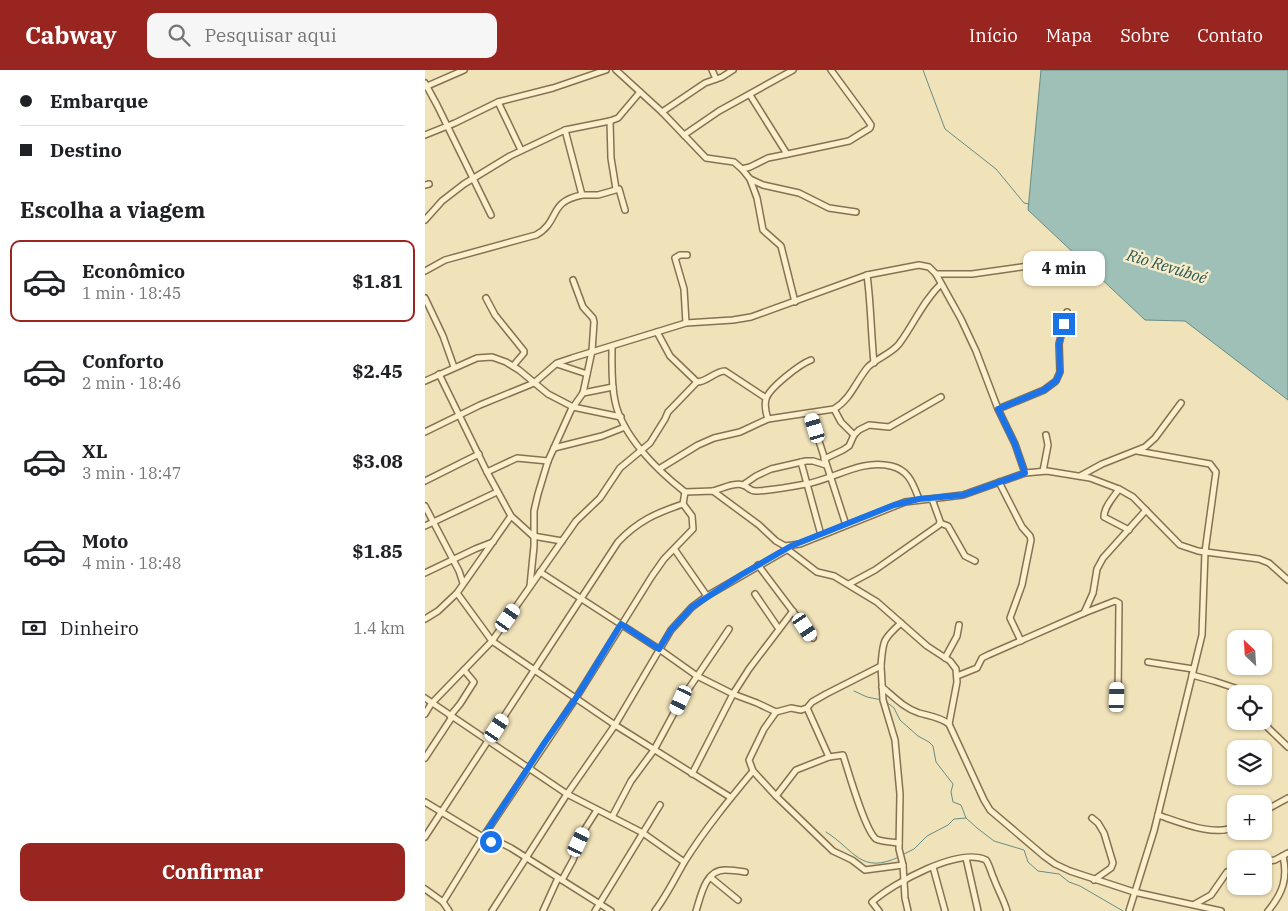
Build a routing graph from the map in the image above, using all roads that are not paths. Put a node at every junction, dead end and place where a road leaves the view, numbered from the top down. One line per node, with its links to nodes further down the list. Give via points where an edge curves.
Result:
1 (464, 70): 9 (street)
2 (606, 70): 12 (street)
3 (616, 70): 10 (street)
4 (712, 70): 8 (street)
5 (733, 70): 8 (street)
6 (793, 70): 11 (street)
7 (831, 70): 20 (street, via 867,119 870,128 849,142)
8 (716, 79): 13 (street)
9 (426, 86): 15 (street)
10 (640, 92): 13 (street); 14 (street, via 618,118)
11 (749, 95): 18 (street); 20 (street)
12 (499, 102): 15 (street); 19 (street)
13 (662, 112): 18 (street)
14 (610, 121): 16 (street); 24 (street)
15 (447, 126): 17 (street); 22 (street)
16 (565, 130): 19 (street); 25 (street)
17 (425, 135)
18 (685, 135): 21 (street, via 706,158 732,161)
19 (521, 150): 22 (street)
20 (787, 154): 21 (street)
21 (742, 169): 23 (street)
22 (473, 178): 28 (street); 29 (street)
23 (750, 179): 27 (street, via 808,197 829,208); 39 (street, via 763,230 781,246)
24 (616, 189): 25 (street); 26 (street, via 619,189)
25 (582, 195): 32 (street, via 561,202 548,226 536,235 445,260)
26 (625, 210)
27 (856, 212)
28 (491, 214)
29 (425, 220)
30 (687, 255): 41 (street, via 675,258 684,289)
31 (1050, 263): 33 (street, via 972,274)
32 (425, 271)
33 (936, 274): 34 (street, via 929,267 919,265); 36 (street)
34 (867, 275): 39 (street); 47 (street)
35 (573, 280): 44 (street, via 583,307 595,322)
36 (941, 284): 47 (street, via 929,295 898,345); 62 (street, via 976,351)
37 (425, 298): 49 (street)
38 (486, 298): 48 (street, via 495,315 524,351)
39 (795, 302): 41 (street, via 751,317)
40 (1067, 312): 62 (street, via 1059,344 1060,372 1056,381 1044,390)
41 (686, 323): 42 (street)
42 (657, 332): 43 (street); 53 (street, via 670,356)
43 (612, 347): 44 (street); 55 (street)
44 (592, 351): 46 (street); 51 (street)
45 (811, 360): 58 (street, via 792,371)
46 (557, 363): 51 (street); 54 (street)
47 (874, 363): 61 (street, via 846,400)
48 (513, 366): 49 (street, via 487,356); 54 (street)
49 (454, 367): 50 (street)
50 (439, 374): 52 (street); 64 (street)
51 (587, 374): 56 (street)
52 (425, 381)
53 (697, 382): 58 (street, via 725,371); 72 (street, via 668,412 656,436)
54 (534, 383): 60 (street); 64 (street)
55 (613, 387): 56 (street); 65 (street)
56 (583, 394): 60 (street)
57 (941, 397): 69 (street, via 889,427 869,425)
58 (766, 398): 66 (street)
59 (1181, 403): 73 (street, via 1155,438)
60 (573, 407): 65 (street); 71 (street)
61 (834, 408): 63 (street); 69 (street, via 841,422)
62 (998, 409): 82 (street)
63 (810, 413): 66 (street); 75 (street)
64 (460, 414): 68 (street); 74 (street)
65 (621, 417): 67 (street)
66 (768, 419): 79 (street, via 740,432 706,441)
67 (625, 427): 71 (street); 72 (street)
68 (425, 432)
69 (854, 435): 75 (street, via 849,446)
70 (1046, 435): 80 (street, via 1048,445)
71 (555, 448): 76 (street)
72 (641, 450): 79 (street); 106 (street, via 620,468 600,498 576,521)
73 (1137, 450): 84 (street); 110 (street, via 1210,464 1214,468)
74 (479, 454): 81 (street); 85 (street)
75 (824, 459): 78 (street)
76 (548, 461): 81 (street, via 517,458); 105 (street, via 534,511)
77 (801, 462): 78 (street); 87 (street); 88 (street, via 771,469)
78 (826, 465): 83 (street)
79 (659, 469): 92 (street)
80 (1043, 471): 82 (street); 84 (street)
81 (487, 472): 91 (street)
82 (1025, 473): 86 (street)
83 (830, 476): 87 (street); 94 (street, via 866,465 891,466 907,474); 101 (street)
84 (1080, 476): 89 (street)
85 (425, 481)
86 (999, 482): 93 (street, via 963,495); 133 (street, via 1031,540 1022,585 1010,618)
87 (807, 484): 88 (street, via 754,491); 104 (street)
88 (743, 485): 90 (street)
89 (1119, 489): 97 (street, via 1133,497); 103 (street, via 1103,516)
90 (713, 491): 92 (street); 108 (street)
91 (497, 492): 98 (street); 99 (street)
92 (685, 492): 95 (street)
93 (932, 498): 94 (street); 100 (street)
94 (919, 499): 101 (street, via 894,505)
95 (683, 504): 109 (street, via 692,516 693,529); 123 (street, via 648,517 629,531 609,554)
96 (425, 506): 99 (street)
97 (1145, 510): 103 (street); 110 (street, via 1180,545)
98 (511, 516): 105 (street); 107 (street)
99 (433, 523): 102 (street); 111 (street)
100 (941, 523): 112 (street, via 948,526 965,556); 118 (street, via 875,570)
101 (845, 525): 104 (street)
102 (425, 526)
103 (1129, 530): 125 (street, via 1097,569 1093,594)
104 (821, 535): 108 (street)
105 (533, 536): 106 (street); 119 (street)
106 (562, 541): 114 (street)
107 (493, 542): 111 (street); 117 (street)
108 (789, 548): 113 (street); 118 (street, via 817,572)
109 (675, 550): 122 (street); 128 (street, via 652,576)
110 (1205, 552): 116 (street, via 1259,559 1269,563); 141 (street, via 1202,635)
111 (453, 560): 115 (street); 117 (street)
112 (975, 561)
113 (758, 565): 122 (street); 124 (street)
114 (540, 572): 119 (street); 123 (street)
115 (425, 573)
116 (1288, 580)
117 (463, 583): 120 (street)
118 (849, 584): 127 (street)
119 (530, 586): 134 (street)
120 (457, 593): 126 (street); 134 (street)
121 (755, 594): 131 (street)
122 (707, 596): 135 (street, via 671,630)
123 (581, 598): 128 (street); 139 (street)
124 (793, 611): 131 (street); 132 (street)
125 (1084, 614): 133 (street); 147 (street, via 1115,601 1119,603)
126 (425, 619)
127 (901, 623): 136 (street); 138 (street, via 882,644)
128 (621, 624): 135 (street); 149 (street)
129 (959, 625): 136 (street)
130 (729, 629): 142 (street)
131 (779, 629): 146 (street)
132 (813, 638)
133 (1021, 640): 143 (street, via 982,658 977,668)
134 (492, 641): 139 (street); 140 (street)
135 (659, 649): 142 (street); 156 (street)
136 (945, 658): 143 (street, via 950,660)
137 (1148, 662): 141 (street)
138 (881, 666): 145 (street); 151 (street, via 812,702)
139 (536, 669): 149 (street); 158 (street)
140 (464, 670): 150 (street); 154 (street, via 474,681)
141 (1193, 672): 144 (street); 175 (street)
142 (697, 676): 146 (street); 160 (street)
143 (957, 676): 155 (street)
144 (1227, 685)
145 (882, 687): 155 (street, via 901,704); 182 (street, via 895,740 900,794)
146 (733, 694): 152 (street); 165 (street)
147 (1117, 697)
148 (425, 698): 150 (street)
149 (576, 698): 156 (street); 163 (street)
150 (431, 704): 153 (street); 154 (street)
151 (807, 708): 152 (street); 161 (street)
152 (776, 712): 164 (street, via 749,760)
153 (425, 714)
154 (451, 717): 158 (street); 162 (street)
155 (949, 724): 195 (street, via 990,810 1055,864)
156 (615, 725): 160 (street); 166 (street)
157 (1270, 730): 159 (street)
158 (488, 742): 163 (street); 174 (street)
159 (1288, 747)
160 (654, 750): 165 (street); 176 (street, via 631,781)
161 (829, 757): 167 (street, via 796,770); 182 (street, via 843,755 864,817 874,836)
162 (425, 758)
163 (528, 769): 166 (street); 181 (street)
164 (753, 771): 167 (street); 168 (street)
165 (692, 774): 168 (street)
166 (567, 794): 173 (street); 185 (street)
167 (776, 796): 188 (street, via 833,851 852,860 861,869)
168 (730, 797): 187 (street)
169 (1288, 798): 172 (street)
170 (425, 802): 174 (street)
171 (660, 805): 179 (street)
172 (1272, 807)
173 (597, 810): 176 (street); 193 (street, via 583,832 569,868)
174 (440, 813): 180 (street); 181 (street)
175 (1158, 815): 178 (street, via 1194,827); 197 (street)
176 (612, 817): 179 (street)
177 (1092, 818): 195 (street, via 1104,833 1113,863)
178 (1227, 830)
179 (643, 833): 187 (street); 200 (street)
180 (425, 835)
181 (483, 837): 185 (street, via 503,844); 199 (street)
182 (899, 843): 188 (street)
183 (1285, 855): 186 (street); 217 (street, via 1283,885)
184 (966, 858): 189 (street); 213 (street); 214 (street, via 986,860)
185 (526, 859): 193 (street); 204 (street)
186 (1272, 861)
187 (684, 862): 208 (street)
188 (903, 865): 194 (street)
189 (933, 867): 194 (street); 212 (street)
190 (745, 872): 192 (street, via 723,870)
191 (1227, 872): 201 (street, via 1211,895)
192 (710, 877): 198 (street); 209 (street)
193 (560, 879): 200 (street); 205 (street)
194 (904, 879): 210 (street, via 872,902); 211 (street)
195 (1094, 880): 197 (street)
196 (425, 889): 199 (street)
197 (1134, 892): 201 (street); 215 (street)
198 (738, 900)
199 (443, 902): 203 (street)
200 (600, 903): 206 (street); 207 (street)
201 (1194, 904): 202 (street)
202 (1212, 910): 216 (street)
203 (449, 911)
204 (492, 911)
205 (543, 911)
206 (595, 911)
207 (611, 911)
208 (655, 911)
209 (696, 911)
210 (879, 911)
211 (908, 911)
212 (945, 911)
213 (978, 911)
214 (1007, 911)
215 (1129, 911)
216 (1221, 911)
217 (1268, 911)

